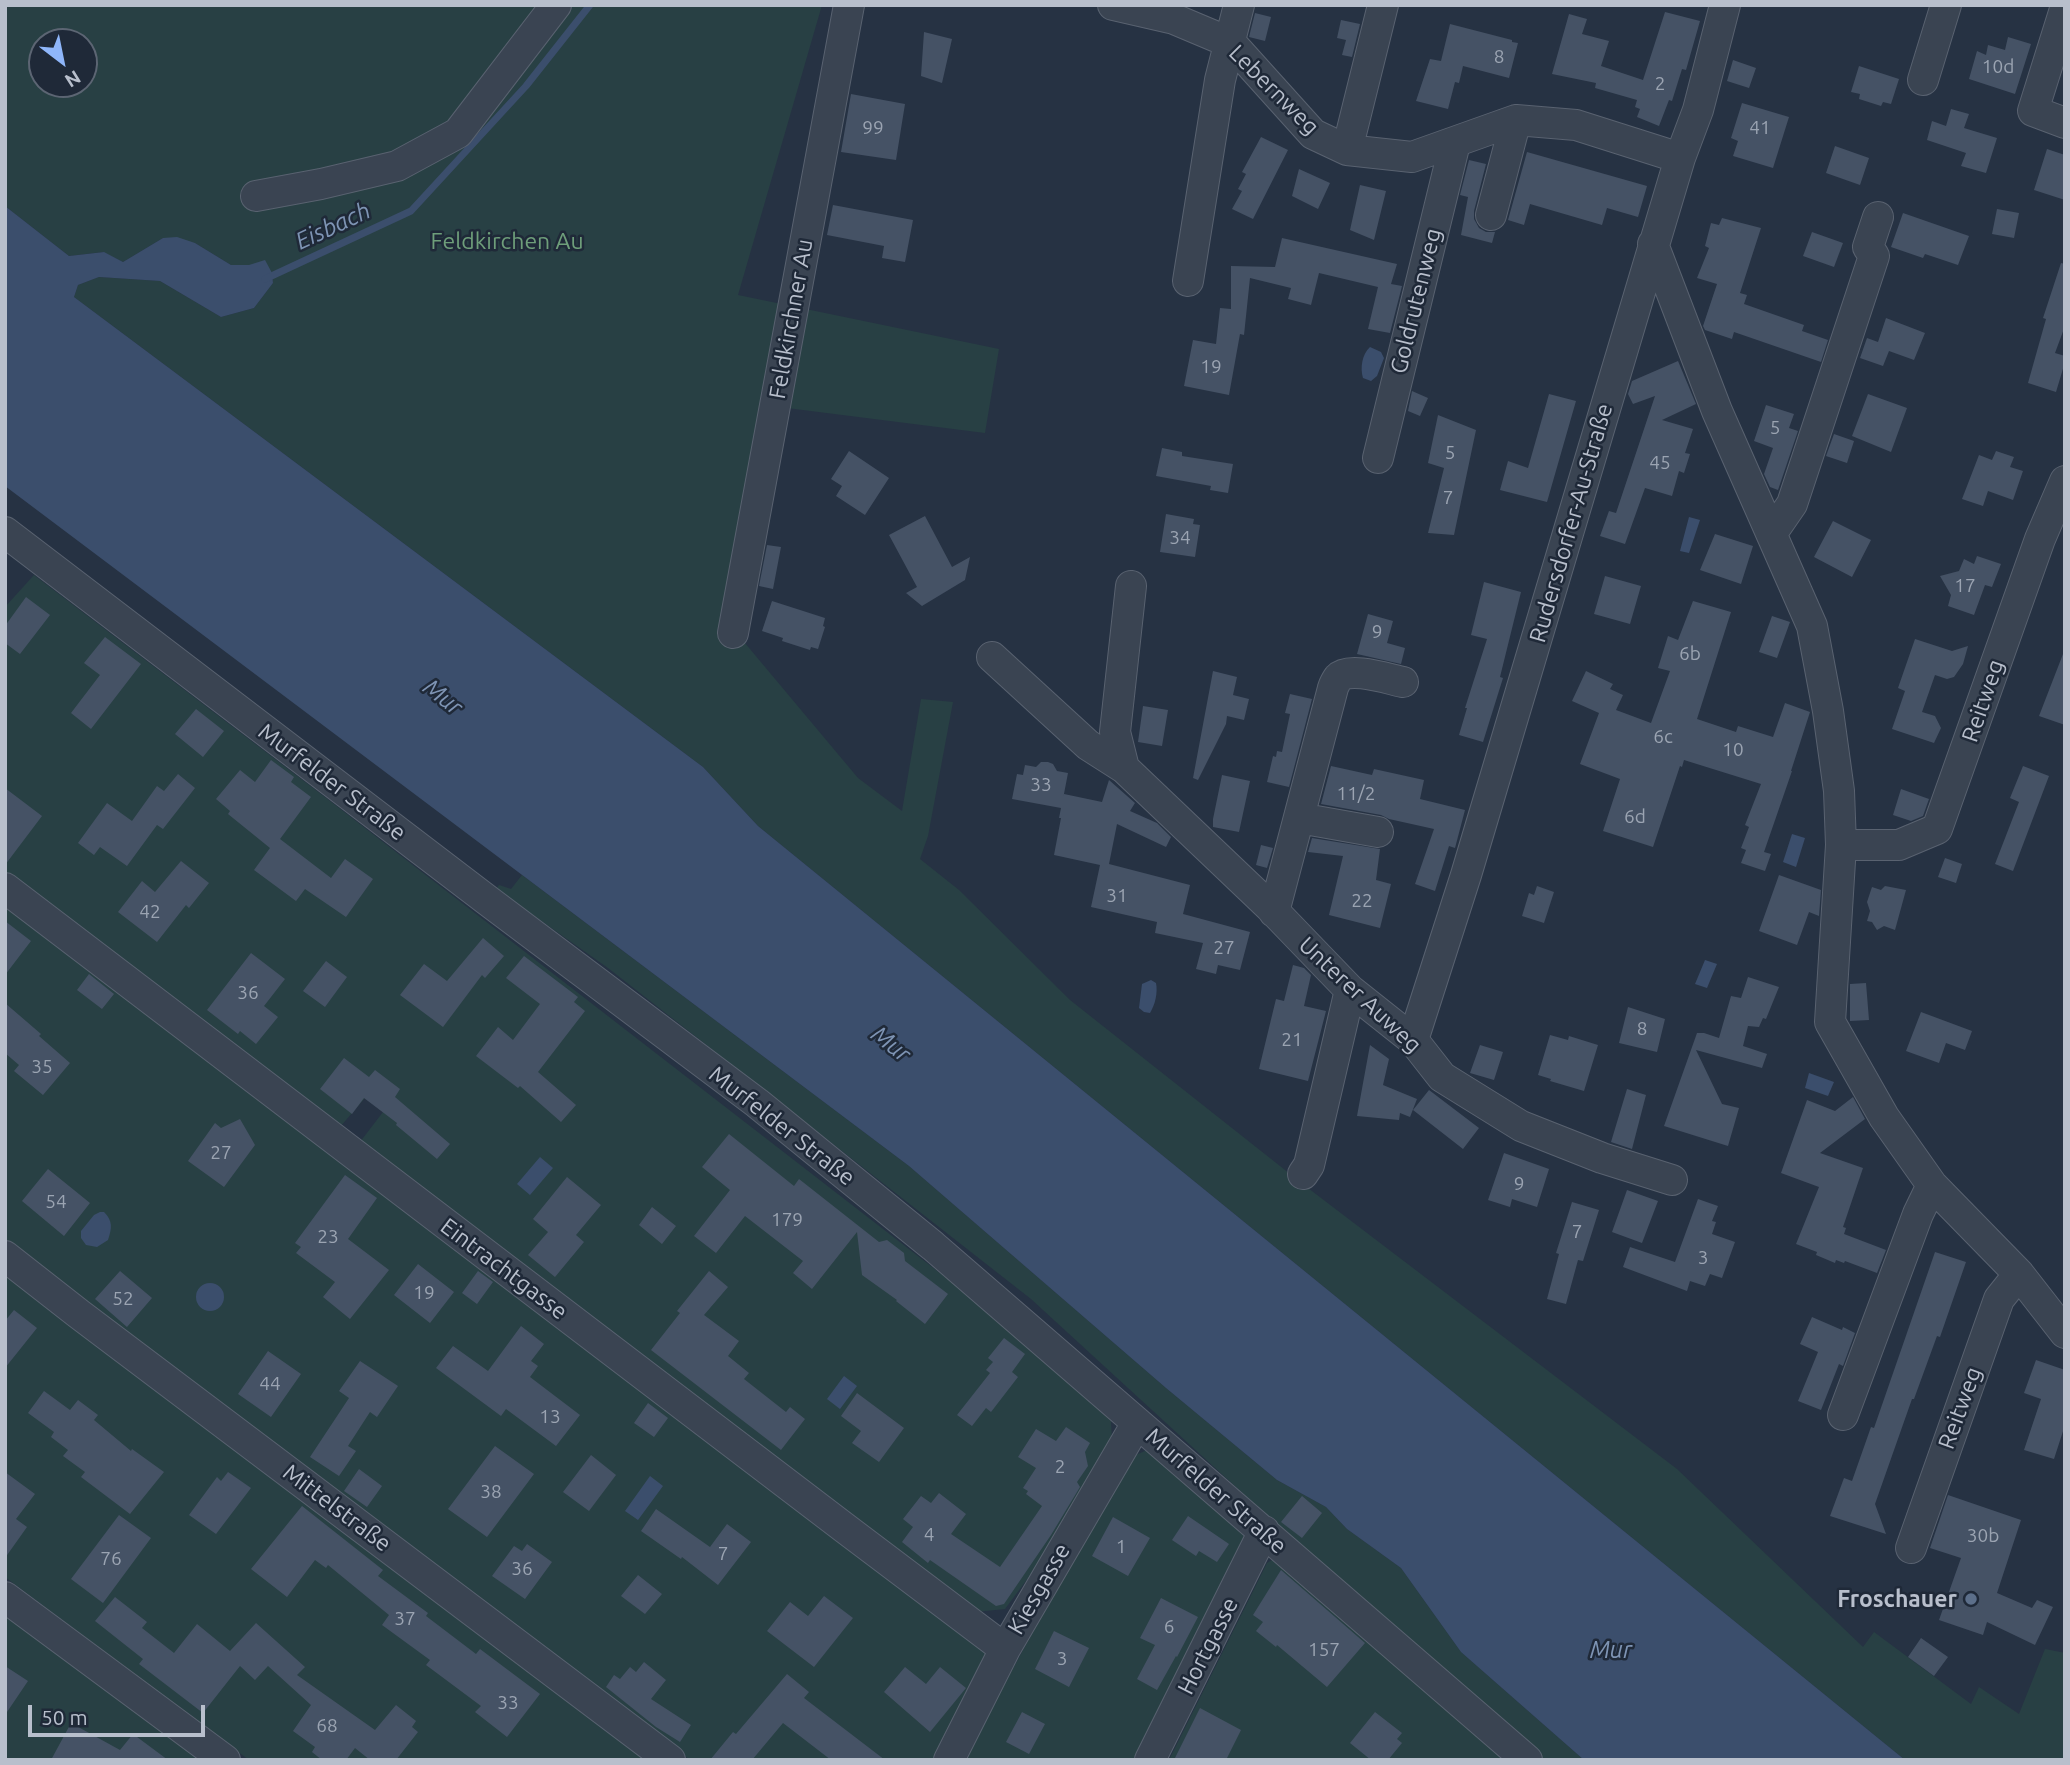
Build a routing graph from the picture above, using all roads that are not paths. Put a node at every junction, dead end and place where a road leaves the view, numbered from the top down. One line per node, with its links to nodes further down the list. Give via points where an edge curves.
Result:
1 (556, 5): 16 (street, via 458,133 397,166)
2 (849, 5): 26 (street, Feldkirchner Au)
3 (1113, 5): 9 (street, Lebernweg, via 1174,19)
4 (1239, 5): 9 (street)
5 (1383, 5): 14 (street)
6 (1725, 5): 15 (street, Rudersdorfer-Au-Straße, via 1698,110)
7 (1946, 5): 10 (street)
8 (2065, 9): 12 (street, via 2033,111)
9 (1231, 43): 14 (street, Lebernweg, via 1313,134); 20 (street, via 1220,80)
10 (1923, 80)
11 (1516, 120): 13 (street, Lebernweg); 15 (street, Lebernweg, via 1576,125); 17 (street)
12 (2065, 122)
13 (1455, 143): 14 (street, Lebernweg, via 1412,157); 21 (street, Goldrutenweg)
14 (1347, 150)
15 (1680, 158): 19 (street, Rudersdorfer-Au-Straße)
16 (257, 196)
17 (1491, 215)
18 (1878, 217): 24 (street, via 1868,247 1874,256 1792,504)
19 (1653, 244): 24 (street, via 1717,411); 36 (street, Rudersdorfer-Au-Straße)
20 (1188, 281)
21 (1378, 458)
22 (2065, 481): 32 (street, Reitweg, via 1937,829 1899,845)
23 (5, 532): 44 (street, Murfelder Straße, via 757,1103 933,1246)
24 (1772, 533): 32 (street, via 1812,626 1839,791)
25 (1131, 586): 29 (street, via 1115,732)
26 (733, 633)
27 (992, 657): 29 (street, Unterer Auweg, via 1088,745)
28 (1403, 682): 30 (street, via 1360,673 1346,673 1337,679)
29 (1124, 768): 34 (street, Unterer Auweg)
30 (1299, 818): 31 (street); 34 (street)
31 (1378, 832)
32 (1841, 845): 39 (street, via 1830,1022 1884,1117)
33 (5, 888): 48 (street, Eintrachtgasse)
34 (1274, 912): 35 (street, Unterer Auweg)
35 (1350, 990): 36 (street, Unterer Auweg); 37 (street, via 1309,1165)
36 (1413, 1040): 38 (street, Unterer Auweg, via 1442,1077 1521,1126)
37 (1303, 1174)
38 (1672, 1180)
39 (1932, 1185): 41 (street); 43 (street)
40 (5, 1256): 50 (street, Mittelstraße)
41 (2019, 1274): 42 (street); 46 (street, Reitweg, via 1999,1299)
42 (2065, 1333)
43 (1843, 1415)
44 (1137, 1423): 45 (street, Murfelder Straße); 48 (street, Kiesgasse)
45 (1265, 1531): 52 (street, Hortgasse); 53 (street, Murfelder Straße)
46 (1911, 1548)
47 (5, 1597): 49 (street)
48 (1005, 1648): 51 (street, Kiesgasse)
49 (225, 1760)
50 (670, 1760)
51 (949, 1760)
52 (1150, 1760)
53 (1527, 1760)

